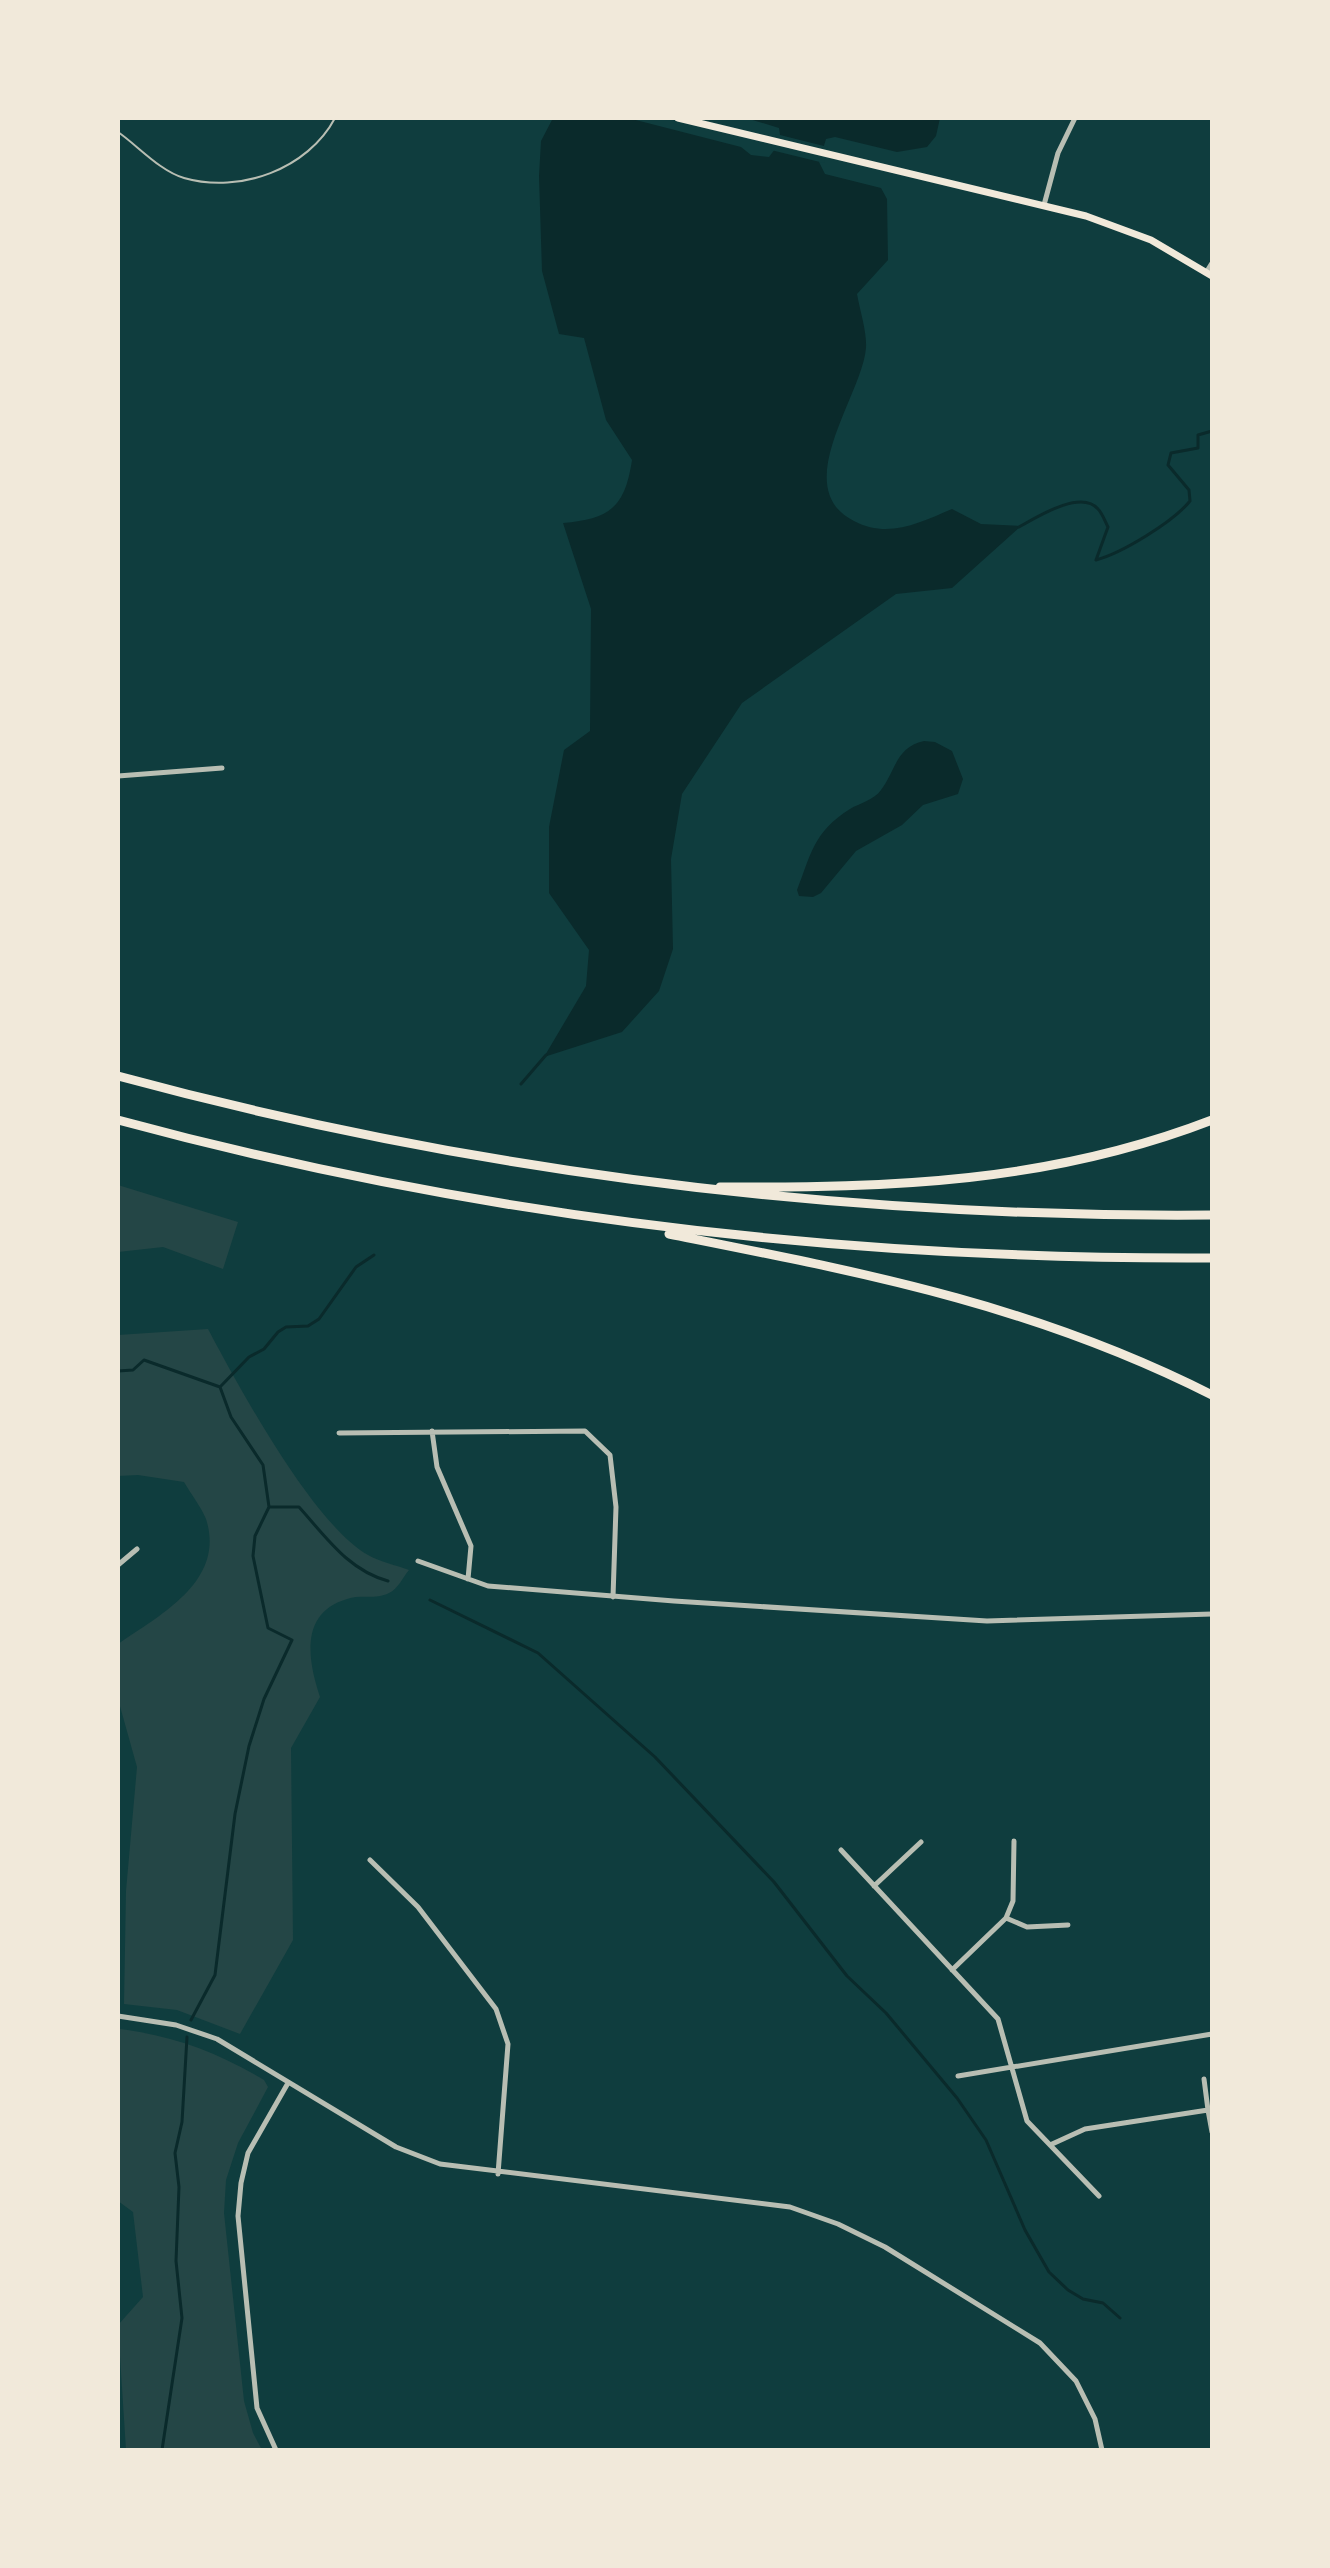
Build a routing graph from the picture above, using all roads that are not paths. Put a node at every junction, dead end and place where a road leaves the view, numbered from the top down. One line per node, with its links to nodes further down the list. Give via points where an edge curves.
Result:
1 (335, 118): 4 (lane, via 323,140 303,157 275,172 224,183 183,178)
2 (678, 118): 5 (main road)
3 (1075, 118): 5 (street, via 1058,153)
4 (118, 132)
5 (1044, 205): 7 (main road, via 1121,227)
6 (1212, 264): 7 (street)
7 (1209, 274)
8 (222, 768): 9 (street)
9 (118, 776)
10 (118, 1076): 13 (highway, via 383,1139)
11 (118, 1120): 15 (highway, via 359,1178)
12 (1212, 1120): 13 (highway, via 1083,1160 978,1179 869,1188)
13 (672, 1186): 14 (highway, via 934,1210)
14 (1212, 1215)
15 (590, 1218): 16 (highway, via 900,1250); 17 (highway, via 949,1293 1073,1333)
16 (1212, 1258)
17 (1212, 1395)
18 (432, 1431): 19 (street); 23 (street, via 437,1467 471,1546); 24 (street, via 585,1431 610,1455 616,1507)
19 (339, 1433)
20 (137, 1549): 22 (street)
21 (418, 1561): 23 (street)
22 (118, 1565)
23 (468, 1579): 24 (street, via 509,1589)
24 (613, 1597): 25 (street, via 987,1621)
25 (1212, 1614)
26 (1014, 1841): 31 (street, via 1013,1901)
27 (921, 1842): 30 (street)
28 (841, 1850): 30 (street)
29 (370, 1860): 43 (street, via 418,1907 496,2009 504,2028 508,2044)
30 (874, 1886): 33 (street)
31 (1006, 1918): 32 (street, via 1027,1927); 33 (street)
32 (1068, 1925)
33 (952, 1970): 36 (street, via 998,2019)
34 (118, 2016): 39 (street, via 208,2036)
35 (1212, 2034): 36 (street)
36 (1011, 2067): 37 (street); 42 (street, via 1027,2121)
37 (958, 2076)
38 (1204, 2079): 40 (street)
39 (288, 2083): 43 (street, via 419,2158); 45 (street, via 248,2153 238,2216 257,2408)
40 (1208, 2110): 41 (street); 42 (street, via 1085,2129)
41 (1212, 2132)
42 (1050, 2145): 44 (street)
43 (498, 2174): 46 (street, via 790,2207 838,2224 948,2285 1054,2355 1086,2400)
44 (1099, 2196)
45 (276, 2450)
46 (1102, 2450)

